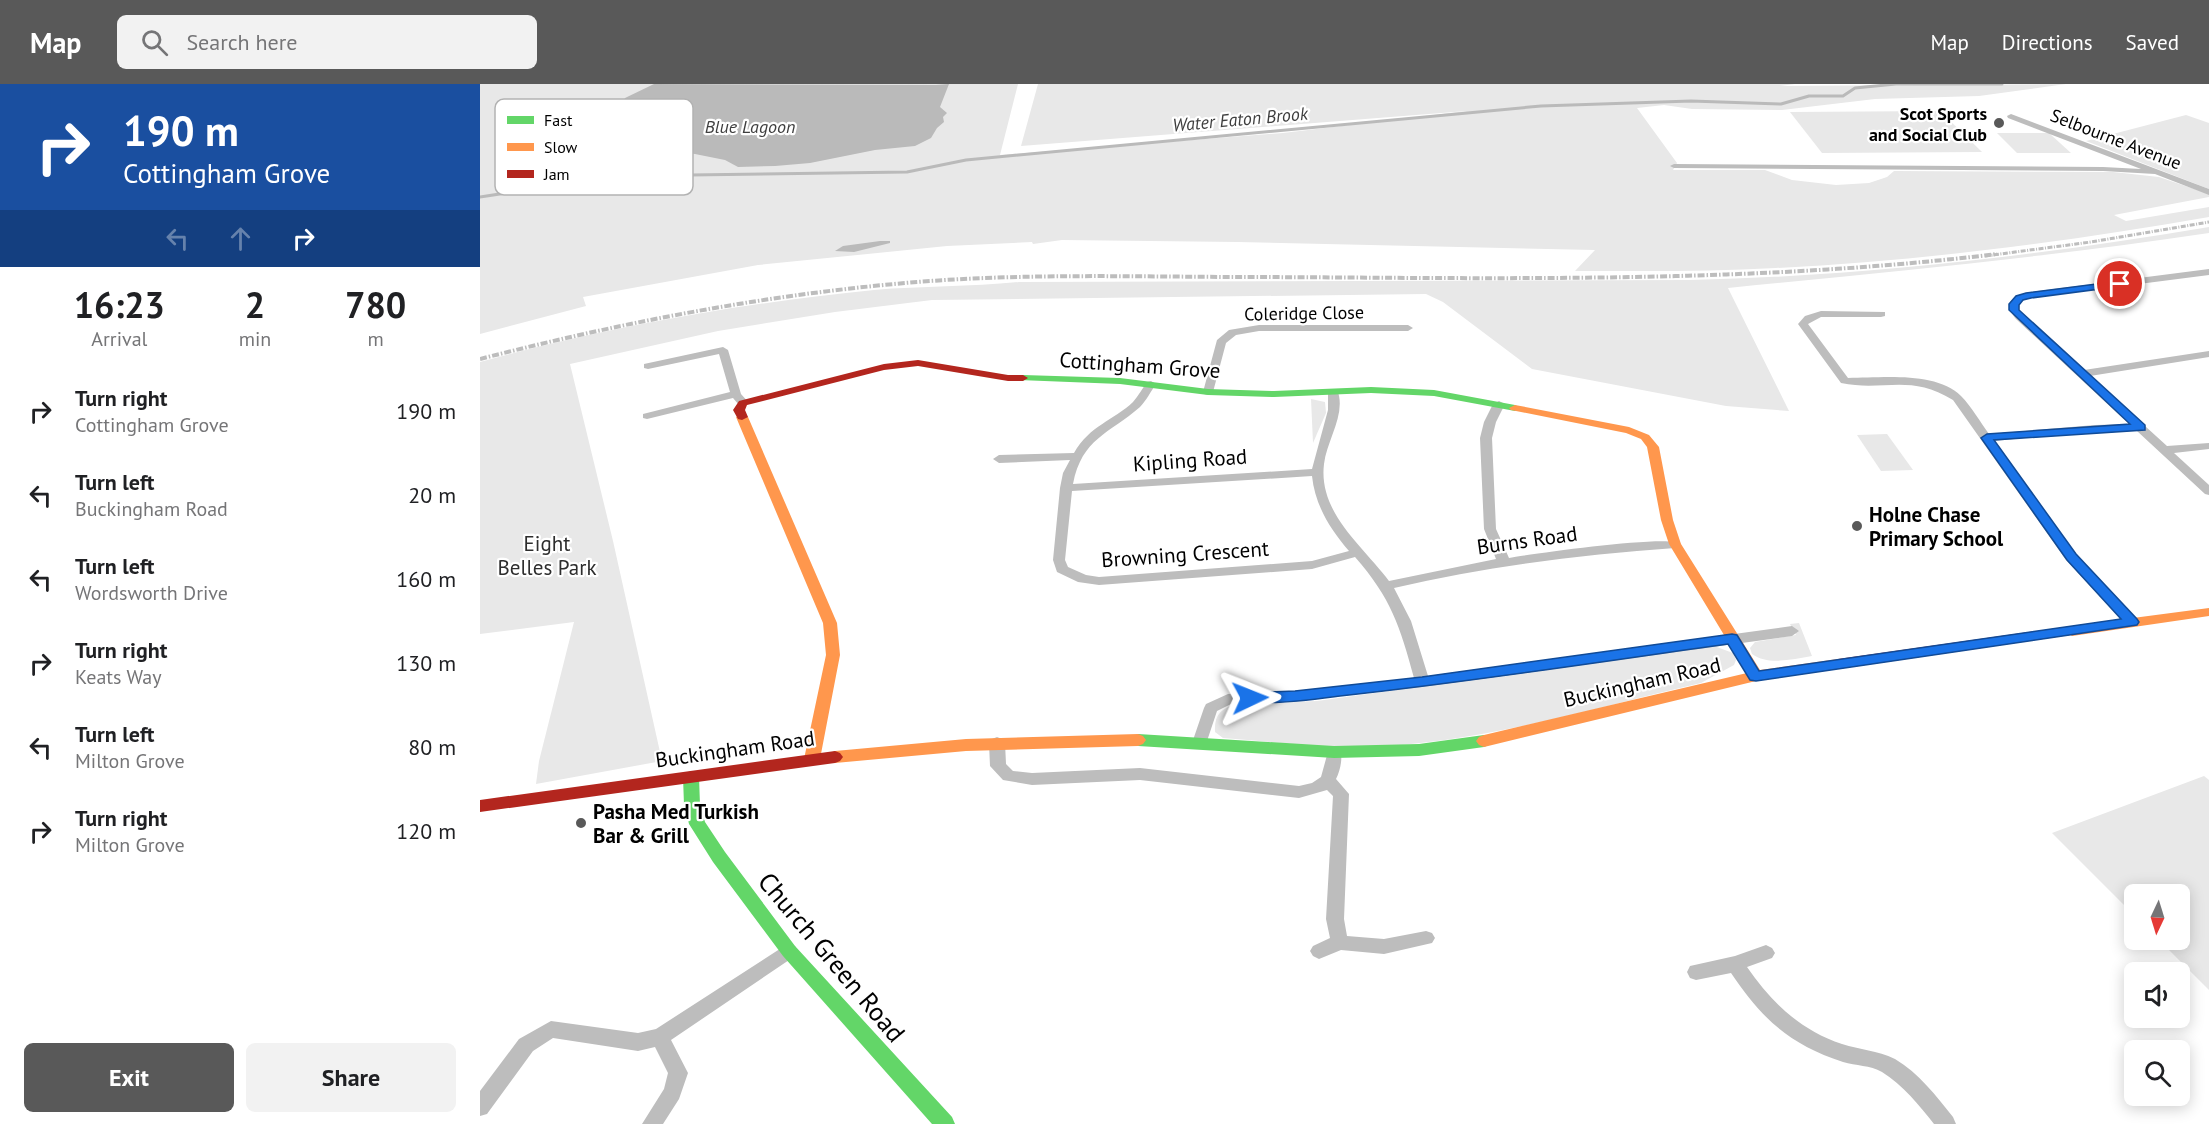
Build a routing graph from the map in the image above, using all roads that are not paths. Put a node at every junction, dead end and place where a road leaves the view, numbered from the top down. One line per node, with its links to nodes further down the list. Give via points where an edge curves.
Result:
1 (2011, 116): 3 (street, Selbourne Avenue)
2 (1674, 166): 3 (street)
3 (2154, 172): 4 (street, Selbourne Avenue)
4 (2209, 192)
5 (2209, 272): 10 (street, via 2019,298 2014,310)
6 (1881, 314): 18 (street, via 1821,314 1805,319 1803,324 1845,381 1902,380 1932,385 1957,398)
7 (1408, 328): 13 (street, Coleridge Close, via 1258,328 1233,332 1221,342)
8 (2209, 354): 10 (street)
9 (648, 366): 14 (street, via 723,350)
10 (2082, 374): 17 (street)
11 (1151, 384): 13 (street, Cottingham Grove); 14 (street, Cottingham Grove, via 1008,378 933,365 901,364); 21 (street, Browning Crescent, via 1137,404 1086,442)
12 (1333, 391): 13 (street, Cottingham Grove); 15 (street, Cottingham Grove, via 1413,392); 23 (street, via 1334,410 1319,452)
13 (1208, 392)
14 (740, 398): 16 (street); 39 (street, via 739,410 830,623 833,655)
15 (1499, 404): 26 (street, Cottingham Grove, via 1629,430 1645,437 1653,447); 28 (street, via 1486,438 1490,529)
16 (647, 416)
17 (2140, 427): 18 (street); 20 (street)
18 (1987, 438): 31 (street, via 2071,557)
19 (2209, 446): 20 (street)
20 (2165, 450): 25 (street)
21 (1078, 456): 22 (street); 24 (street, Browning Crescent)
22 (999, 459)
23 (1317, 472): 24 (street, Kipling Road); 27 (street, via 1327,511)
24 (1066, 488): 27 (street, Browning Crescent, via 1059,560 1062,569 1083,579 1312,565)
25 (2209, 491)
26 (1675, 544): 28 (street, Burns Road); 33 (street, Cottingham Grove)
27 (1356, 553): 29 (street)
28 (1504, 562): 29 (street, Burns Road)
29 (1386, 586): 35 (street, via 1403,613)
30 (2209, 612): 31 (street, Buckingham Road)
31 (2132, 622): 34 (street, Buckingham Road)
32 (1792, 631): 33 (street, Buckingham Road)
33 (1732, 639): 34 (street, Cottingham Grove); 35 (street, Buckingham Road)
34 (1756, 676): 38 (street, Buckingham Road, via 1471,744)
35 (1422, 682): 36 (street, Buckingham Road, via 1228,699 1212,708)
36 (1200, 742): 37 (street, Buckingham Road); 38 (street, Buckingham Road)
37 (997, 743): 39 (street, Buckingham Road); 41 (street, via 998,766 1010,776 1032,779 1140,774 1299,792 1318,789)
38 (1334, 752): 41 (street)
39 (812, 759): 40 (street, Buckingham Road)
40 (690, 777): 42 (street, Buckingham Road); 45 (street, Church Green Road, via 698,824)
41 (1328, 781): 44 (street, via 1341,794 1335,919)
42 (480, 806)
43 (1426, 938): 44 (street, via 1398,946 1369,948)
44 (1340, 942): 46 (street)
45 (789, 951): 50 (street); 53 (street, Church Green Road)
46 (1319, 951)
47 (1766, 953): 48 (street)
48 (1735, 964): 49 (street); 54 (street, via 1758,1000 1781,1023 1815,1042 1846,1054 1878,1060 1900,1073)
49 (1696, 972)
50 (660, 1037): 51 (street, via 638,1042 551,1029 526,1045); 52 (street, via 678,1073 672,1093)
51 (480, 1107)
52 (652, 1124)
53 (945, 1124)
54 (1946, 1124)

